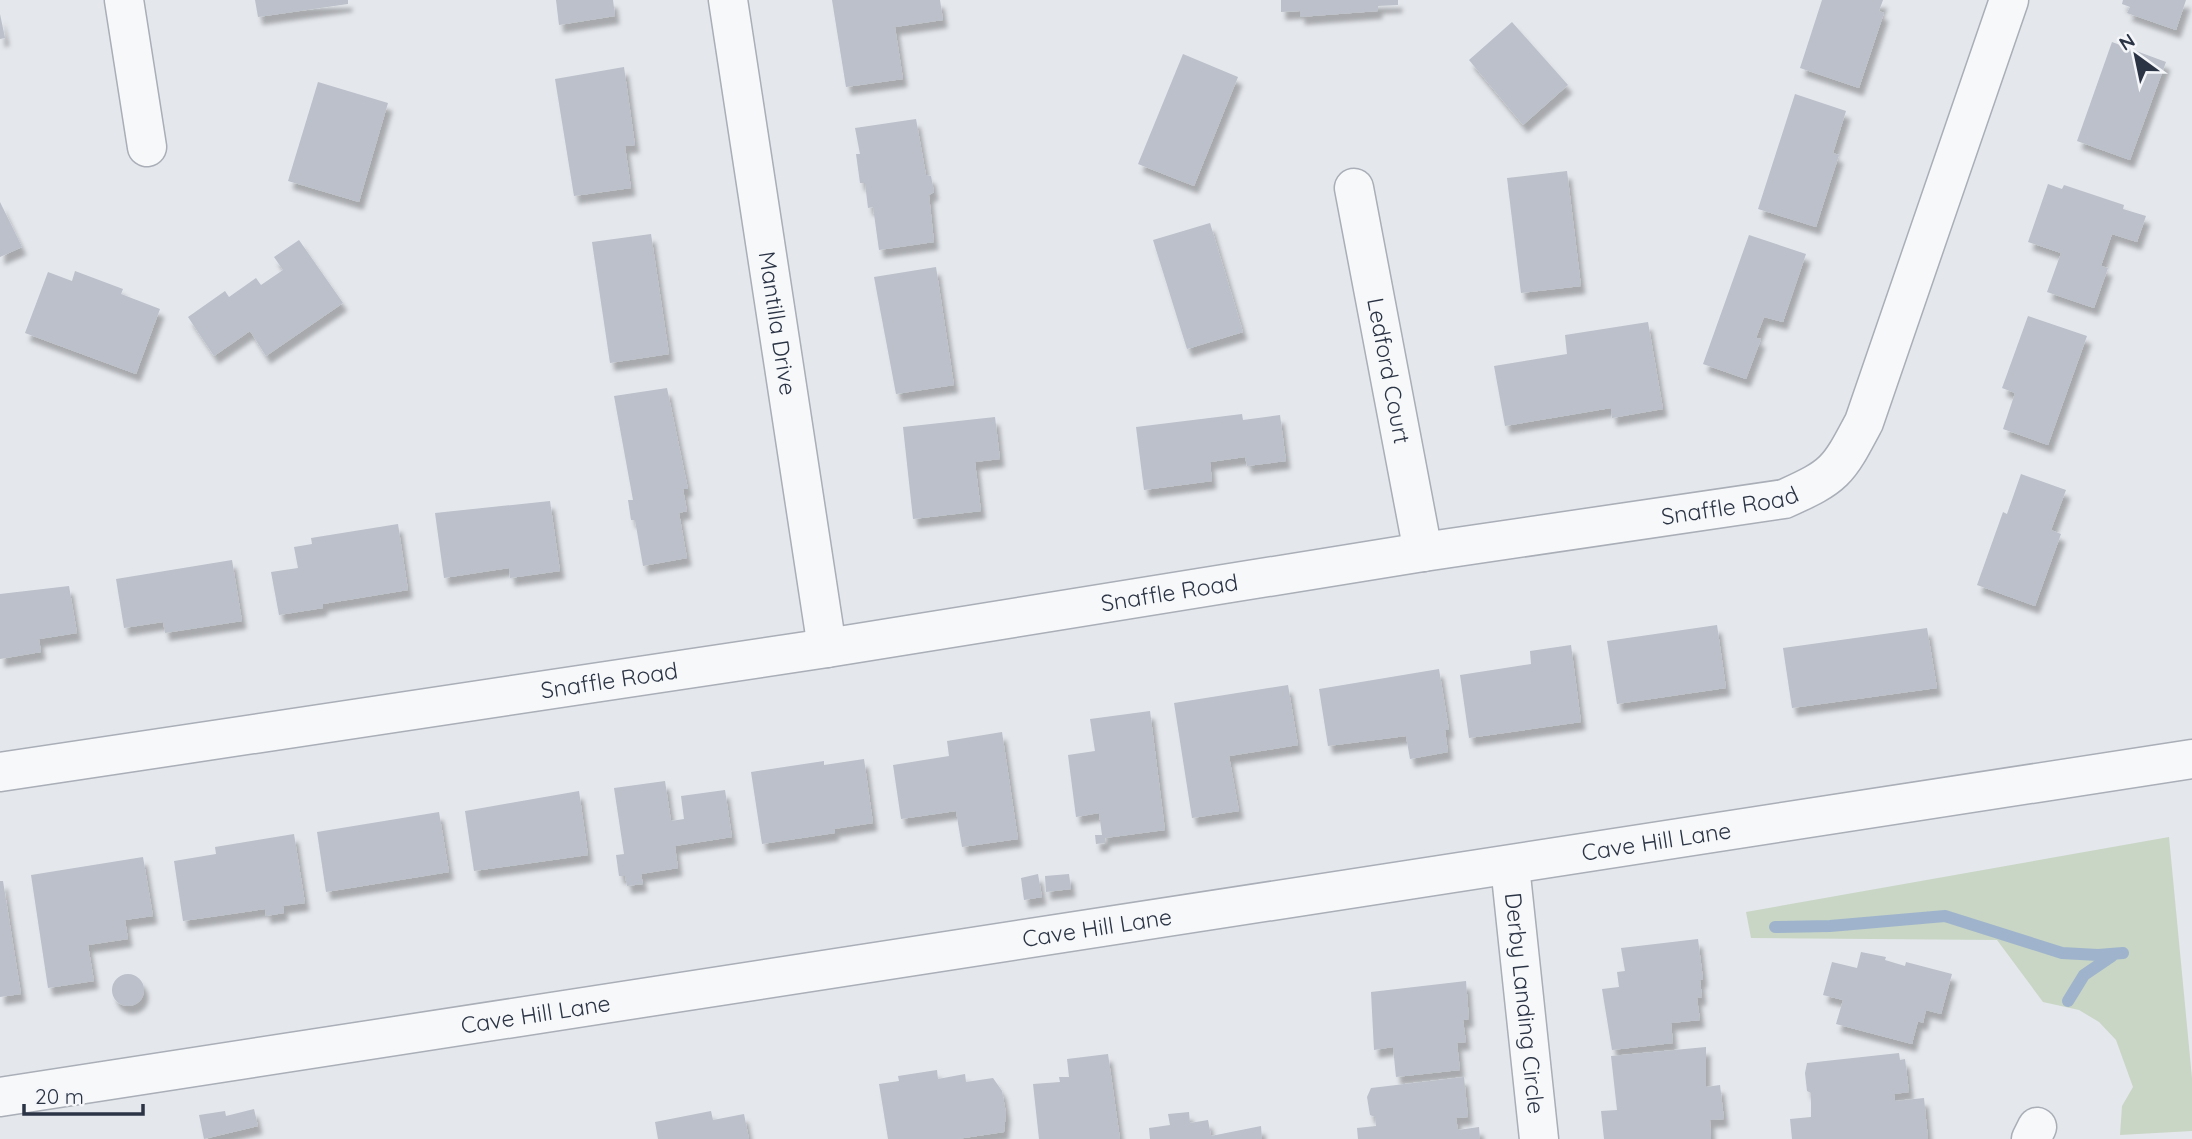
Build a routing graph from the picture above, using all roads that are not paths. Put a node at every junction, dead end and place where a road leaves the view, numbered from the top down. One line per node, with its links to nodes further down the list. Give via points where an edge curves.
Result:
1 (124, 0): 4 (street)
2 (728, 0): 7 (street, Mantilla Drive)
3 (2009, 0): 6 (street, Snaffle Road, via 1864,422 1843,462 1824,481 1784,499)
4 (147, 147)
5 (1354, 188): 6 (street, Ledford Court)
6 (1423, 552): 7 (street, Snaffle Road)
7 (827, 648): 9 (street, Snaffle Road)
8 (2192, 759): 10 (street, Cave Hill Lane)
9 (0, 772)
10 (1510, 866): 11 (street, Cave Hill Lane); 12 (street, Derby Landing Circle)
11 (0, 1097)
12 (1539, 1139)

